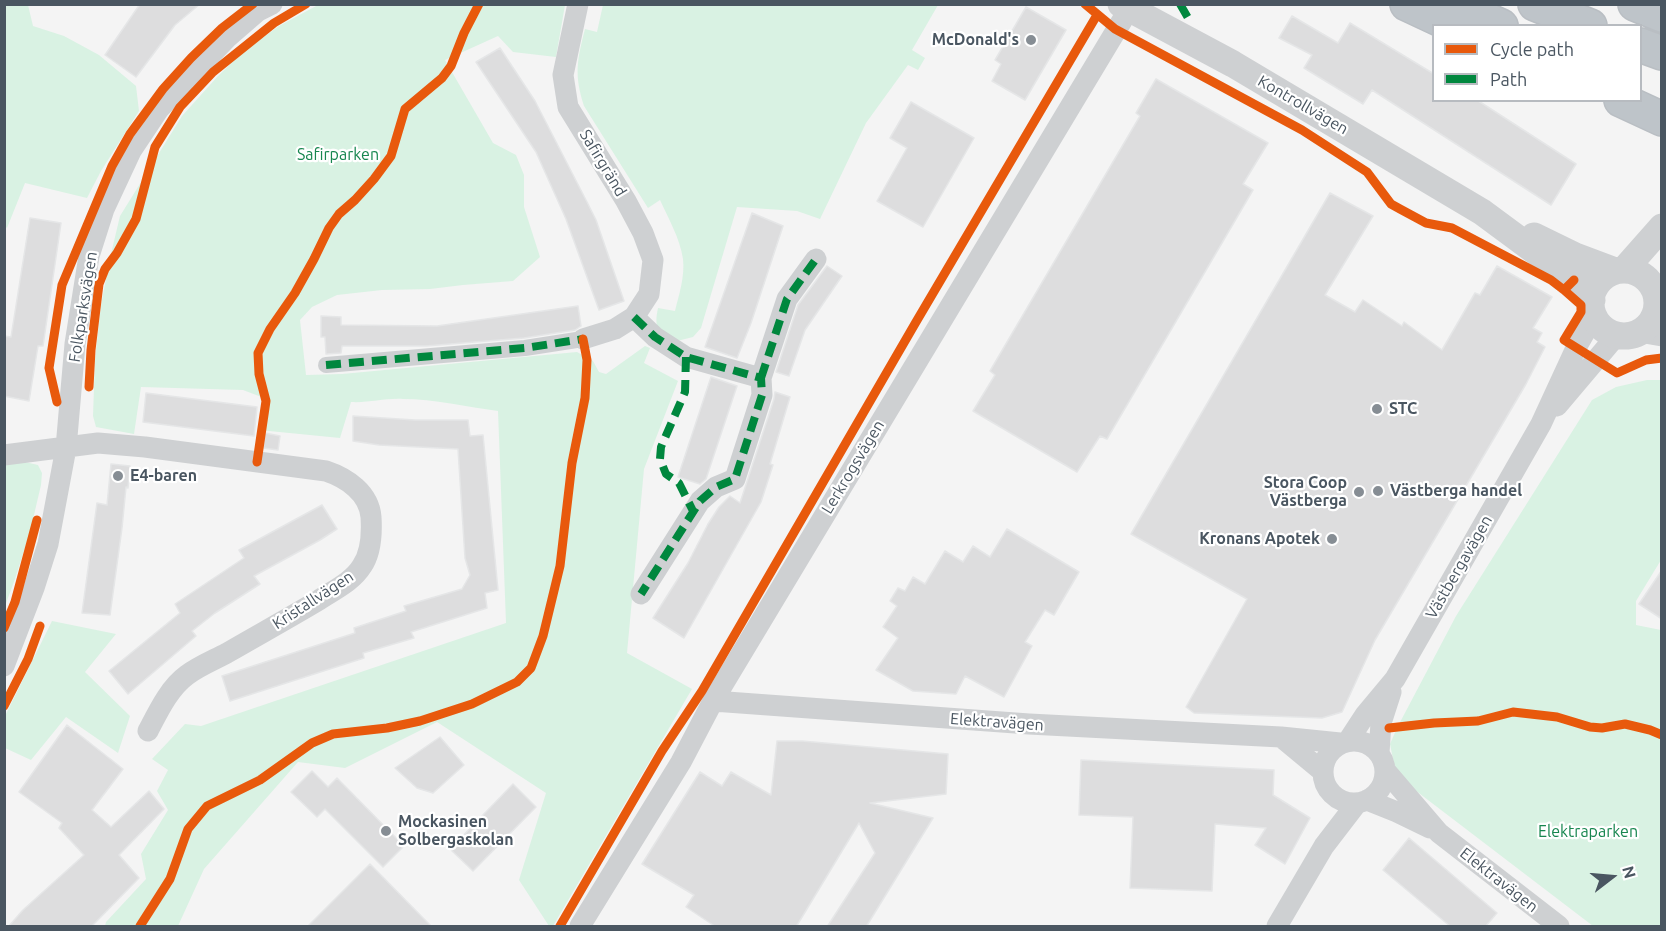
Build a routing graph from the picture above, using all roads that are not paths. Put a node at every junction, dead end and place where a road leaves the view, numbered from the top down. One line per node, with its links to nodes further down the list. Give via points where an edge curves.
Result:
1 (578, 4): 24 (street, Safirgränd, via 563,75 568,107 626,201 653,260 649,294)
2 (1407, 4): 9 (highway)
3 (1452, 4): 10 (highway)
4 (1635, 4): 8 (highway)
5 (272, 5): 30 (street, Folkparksvägen, via 228,37 159,109 131,151 108,200 89,256 75,344)
6 (1539, 6): 11 (highway)
7 (1125, 7): 18 (street, Kontrollvägen, via 1243,70); 35 (street, Lerkrogsvägen)
8 (1662, 15)
9 (1450, 24)
10 (1497, 24)
11 (1585, 24)
12 (1642, 45): 13 (highway)
13 (1662, 53)
14 (1642, 87): 15 (highway)
15 (1662, 96)
16 (1625, 102): 17 (highway)
17 (1662, 119)
18 (1482, 212): 21 (street, Kontrollvägen, via 1575,256); 23 (street, Kontrollvägen, via 1574,280)
19 (1662, 227): 21 (street)
20 (816, 259): 28 (street, via 787,299)
21 (1620, 270): 22 (street, via 1645,278); 23 (street, via 1598,283)
22 (1659, 302): 25 (street, via 1651,322)
23 (1593, 308): 25 (street, via 1599,325 1608,333); 29 (street, Västbergavägen)
24 (634, 316): 26 (street, Safirgränd, via 615,329); 28 (street, via 655,337 686,357)
25 (1639, 334): 29 (street, Västbergavägen)
26 (583, 339): 27 (street, Safirgränd, via 525,348)
27 (326, 365)
28 (761, 378): 32 (street, via 762,395 735,479 716,487 700,501)
29 (1541, 424): 34 (street, Västbergavägen)
30 (66, 448): 31 (street, Kristallvägen); 33 (street, Folkparksvägen, via 48,544); 36 (street, Kristallvägen, via 98,443 133,446 326,471 351,482 371,514 368,555 348,582 186,675 170,693)
31 (4, 455)
32 (641, 594)
33 (4, 666)
34 (1395, 679): 38 (street, Västbergavägen); 39 (street, Västbergavägen, via 1381,723)
35 (714, 701): 37 (street, Elektravägen); 45 (street, Lerkrogsvägen)
36 (148, 731)
37 (1281, 737): 38 (street, Elektravägen); 40 (street)
38 (1344, 742): 39 (street, via 1365,742); 40 (street, via 1327,754)
39 (1382, 761): 42 (street, via 1381,788); 43 (street, Elektravägen)
40 (1322, 771): 41 (street)
41 (1332, 795): 42 (street, via 1340,800); 44 (street)
42 (1362, 802): 43 (street, Elektravägen, via 1397,812); 44 (street)
43 (1439, 833): 47 (street, Elektravägen)
44 (1324, 846): 46 (street)
45 (580, 927)
46 (1277, 927)
47 (1559, 927)

